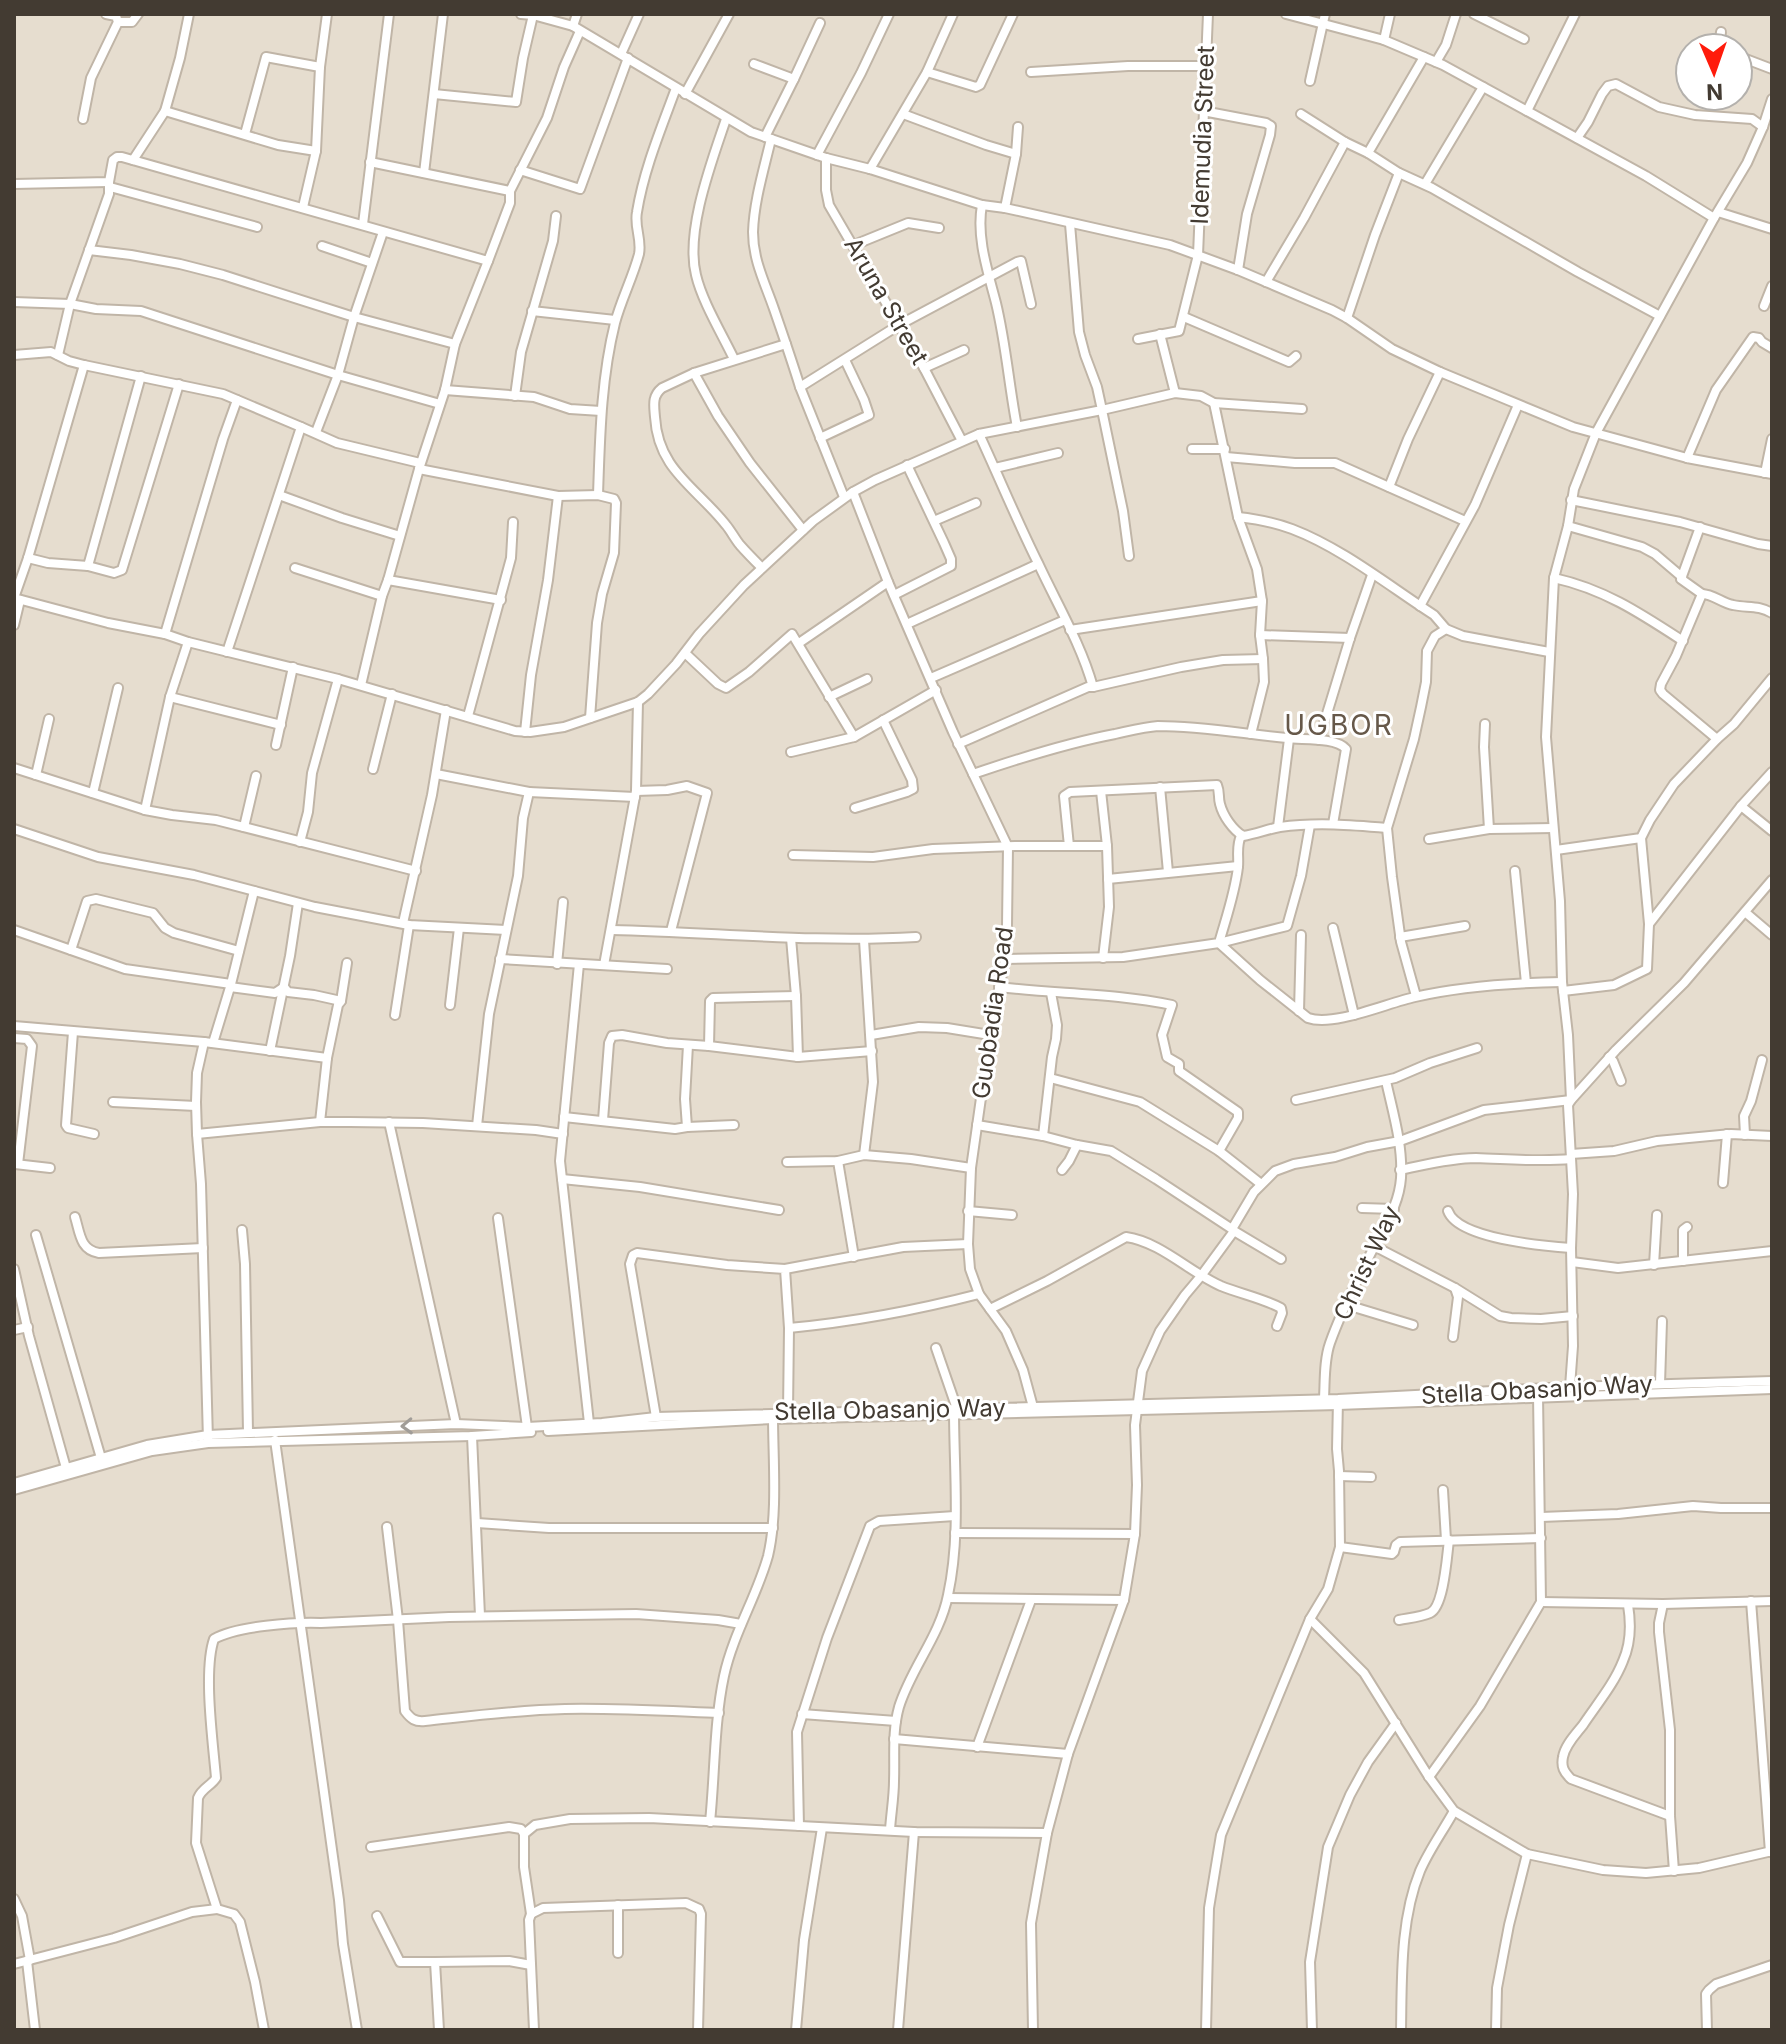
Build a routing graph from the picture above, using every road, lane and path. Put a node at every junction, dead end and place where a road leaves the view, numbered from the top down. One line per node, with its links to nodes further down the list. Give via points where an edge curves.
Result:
1 (106, 14): 22 (street)
2 (138, 14): 22 (street, via 132,22)
3 (189, 14): 42 (street)
4 (327, 14): 32 (street)
5 (389, 14): 60 (street)
6 (443, 14): 39 (street)
7 (521, 14): 20 (street)
8 (577, 14): 24 (street)
9 (639, 14): 27 (street)
10 (729, 14): 40 (street)
11 (889, 14): 58 (street)
12 (953, 14): 33 (street)
13 (1013, 14): 33 (street, via 980,85)
14 (1208, 14): 31 (street, Idemudia Street)
15 (1286, 14): 21 (street)
16 (1390, 14): 26 (street)
17 (1456, 14): 29 (street)
18 (1474, 14): 25 (street)
19 (1575, 14): 44 (street)
20 (533, 15): 24 (street); 39 (street, via 516,102)
21 (1324, 19): 26 (street); 36 (street)
22 (118, 22): 47 (street, via 91,78)
23 (820, 23): 35 (street, Guobadia Road)
24 (576, 28): 27 (street); 62 (street, via 547,118)
25 (1524, 39)
26 (1384, 40): 28 (street)
27 (624, 56): 38 (street); 62 (street, via 580,189)
28 (1424, 57): 29 (street); 56 (street)
29 (1436, 62): 37 (street)
30 (754, 64): 35 (street)
31 (1206, 66): 34 (street); 43 (street, Idemudia Street)
32 (320, 67): 51 (street, via 266,57); 55 (street)
33 (927, 72): 45 (street)
34 (1031, 72)
35 (794, 79): 52 (street, Guobadia Road)
36 (1310, 81)
37 (1483, 87): 44 (street); 66 (street)
38 (676, 88): 40 (street); 99 (street, via 649,163 637,210 639,255)
39 (434, 94): 63 (street)
40 (685, 94): 48 (street)
41 (1772, 99): 50 (street)
42 (165, 111): 51 (street); 59 (street)
43 (1203, 111): 83 (street, Idemudia Street); 86 (street, via 1271,126)
44 (1527, 111): 53 (street)
45 (903, 114): 57 (street); 61 (street)
46 (1301, 114): 54 (street)
47 (83, 119)
48 (726, 119): 52 (street); 110 (street, via 708,171 694,250 695,274)
49 (1018, 127): 57 (street)
50 (1763, 127): 53 (street, via 1752,119 1659,107 1616,84 1602,94); 72 (street)
51 (245, 134): 55 (street)
52 (768, 138): 58 (street); 104 (street, Guobadia Road, via 753,230 755,255)
53 (1577, 138): 72 (street)
54 (1345, 142): 56 (street); 88 (street)
55 (316, 151): 70 (street)
56 (1368, 153): 64 (street)
57 (1016, 154): 71 (street)
58 (821, 156): 61 (street); 80 (street, Aruna Street, via 829,205)
59 (133, 160): 67 (street, via 113,160); 70 (street)
60 (370, 162): 63 (street); 74 (street)
61 (870, 169): 69 (street)
62 (520, 170): 68 (street)
63 (424, 173): 68 (street)
64 (1399, 173): 66 (street); 98 (street)
65 (14, 184): 67 (street)
66 (1425, 184): 95 (street)
67 (109, 185): 76 (street); 82 (street)
68 (510, 191): 84 (street)
69 (982, 205): 71 (street); 87 (street, via 979,221)
70 (303, 207): 74 (street)
71 (1005, 208): 75 (street)
72 (1716, 215): 78 (street); 95 (street)
73 (556, 216): 94 (street)
74 (363, 224): 79 (street)
75 (1070, 224): 83 (street); 128 (street, via 1079,332)
76 (257, 227)
77 (939, 228): 80 (street, via 908,223)
78 (1772, 229)
79 (383, 232): 84 (street); 85 (street)
80 (854, 245): 100 (street, Aruna Street)
81 (322, 246): 85 (street)
82 (89, 250): 91 (street); 96 (street, via 180,264)
83 (1198, 255): 86 (street); 97 (street, Idemudia Street)
84 (488, 261): 103 (street)
85 (372, 263): 96 (street)
86 (1238, 270): 88 (street)
87 (988, 277): 92 (street, via 1021,261); 100 (street); 131 (street)
88 (1266, 282): 98 (street)
89 (1772, 286): 93 (street)
90 (14, 302): 91 (street)
91 (70, 304): 108 (street); 116 (street, via 141,311)
92 (1031, 304)
93 (1764, 306)
94 (532, 311): 99 (street); 122 (street)
95 (1660, 316): 133 (street)
96 (354, 317): 103 (street); 116 (street)
97 (1184, 317): 101 (street, via 1179,331); 109 (street, via 1289,362)
98 (1347, 318): 114 (street, via 1392,349)
99 (615, 320): 129 (street)
100 (899, 325): 111 (street); 113 (street, Aruna Street)
101 (1160, 334): 102 (street); 121 (street)
102 (1138, 339)
103 (455, 344): 120 (street)
104 (786, 344): 110 (street); 119 (street, Guobadia Road)
105 (1772, 348): 141 (street, via 1753,337 1716,390)
106 (964, 350): 113 (street)
107 (14, 355): 108 (street)
108 (58, 355): 112 (street)
109 (1296, 356)
110 (734, 359): 115 (street)
111 (845, 360): 119 (street); 135 (street, via 869,415)
112 (84, 365): 117 (street); 163 (street)
113 (924, 368): 137 (street, Aruna Street)
114 (1440, 372): 126 (street); 146 (street)
115 (694, 373): 159 (street, via 750,463); 167 (street, via 657,391 655,423 662,450 674,471)
116 (338, 375): 125 (street); 132 (street)
117 (141, 376): 118 (street); 165 (street)
118 (179, 384): 123 (street); 165 (street, via 122,570)
119 (800, 387): 135 (street, Guobadia Road)
120 (445, 390): 122 (street); 125 (street)
121 (1175, 393): 124 (street); 128 (street)
122 (515, 396): 129 (street)
123 (237, 400): 130 (street); 186 (street)
124 (1214, 403): 127 (street); 140 (street)
125 (440, 404): 143 (street)
126 (1518, 405): 133 (street); 155 (street)
127 (1302, 409)
128 (1102, 410): 131 (street); 162 (street)
129 (601, 411): 149 (street)
130 (301, 427): 132 (street); 148 (street)
131 (1017, 427): 134 (street)
132 (316, 432): 143 (street)
133 (1596, 433): 141 (street); 151 (street)
134 (979, 434): 137 (street); 144 (street)
135 (820, 438): 147 (street, Guobadia Road)
136 (1772, 439): 145 (street)
137 (962, 441): 142 (street)
138 (1192, 449): 140 (street)
139 (1058, 453): 144 (street)
140 (1225, 453): 146 (street, via 1335,463); 153 (street)
141 (1687, 458): 145 (street)
142 (907, 465): 147 (street); 154 (street)
143 (420, 466): 150 (street); 160 (street)
144 (995, 468): 164 (street)
145 (1768, 473)
146 (1389, 487): 155 (street)
147 (848, 494): 159 (street); 172 (street, Guobadia Road)
148 (279, 495): 160 (street); 192 (street)
149 (598, 495): 150 (street); 211 (street, via 614,499 616,514 614,553 597,623)
150 (558, 496): 216 (street)
151 (1571, 500): 157 (street); 158 (street)
152 (976, 503): 154 (street)
153 (1238, 517): 168 (street, via 1290,528); 178 (street)
154 (934, 521): 174 (street, via 951,566)
155 (1465, 521): 179 (street)
156 (513, 522): 177 (street)
157 (1568, 526): 169 (street, via 1642,547); 170 (street)
158 (1700, 527): 161 (street); 169 (street)
159 (803, 530): 167 (street)
160 (400, 536): 171 (street)
161 (1772, 546)
162 (1129, 556)
163 (28, 558): 165 (street); 176 (street)
164 (1038, 564): 181 (street); 182 (street)
165 (88, 566)
166 (295, 568): 175 (street)
167 (762, 568): 194 (street)
168 (1372, 575): 179 (street); 188 (street)
169 (1682, 577): 173 (street)
170 (1554, 578): 189 (street, via 1593,589); 193 (street)
171 (388, 580): 175 (street); 177 (street)
172 (888, 582): 174 (street, Guobadia Road); 191 (street)
173 (1702, 594): 180 (street); 189 (street)
174 (894, 595): 182 (street, Guobadia Road)
175 (382, 596): 201 (street)
176 (16, 599): 183 (street); 186 (street)
177 (501, 600): 210 (street)
178 (1262, 601): 185 (street); 187 (street)
179 (1420, 606): 184 (street)
180 (1772, 613)
181 (1065, 620): 185 (street); 197 (street)
182 (907, 624): 197 (street, Guobadia Road)
183 (14, 625)
184 (1446, 629): 193 (street); 244 (street, via 1427,651 1417,728)
185 (1070, 630): 202 (street)
186 (165, 634): 190 (street)
187 (1260, 635): 188 (street); 195 (street)
188 (1350, 638): 221 (street)
189 (1683, 641): 220 (street, via 1660,690)
190 (188, 642): 192 (street); 206 (street)
191 (799, 643): 194 (street, via 792,634 726,688); 207 (street)
192 (227, 652): 196 (street)
193 (1549, 652): 245 (street, via 1546,737)
194 (685, 653): 208 (street)
195 (1263, 659): 202 (street, via 1195,664); 217 (street, via 1264,682)
196 (293, 667): 199 (street); 215 (street)
197 (931, 678): 204 (street, Guobadia Road)
198 (1772, 678): 220 (street)
199 (338, 679): 201 (street); 252 (street)
200 (867, 679): 207 (street)
201 (361, 685): 205 (street)
202 (1093, 687): 222 (street)
203 (118, 688): 235 (street)
204 (936, 690): 213 (street); 222 (street, Guobadia Road)
205 (392, 694): 209 (street); 226 (street)
206 (170, 697): 215 (street); 239 (street)
207 (829, 697): 218 (street)
208 (638, 702): 211 (street); 236 (street)
209 (446, 710): 210 (street); 228 (street)
210 (468, 716): 216 (street)
211 (590, 718): 216 (street)
212 (49, 719): 230 (street)
213 (883, 720): 218 (street); 238 (street, via 913,789)
214 (1485, 724): 247 (street)
215 (281, 725): 223 (street)
216 (525, 732)
217 (1251, 734): 219 (street); 229 (street, via 1155,726 1036,753)
218 (854, 737): 224 (street)
219 (1289, 739): 221 (street); 243 (street)
220 (1717, 739): 250 (street, via 1674,784)
221 (1319, 740): 240 (street, via 1346,749)
222 (958, 744): 229 (street, Guobadia Road)
223 (276, 745)
224 (791, 752)
225 (14, 768): 230 (street)
226 (373, 769)
227 (1772, 772): 237 (street)
228 (436, 774): 234 (street); 259 (street)
229 (973, 774): 255 (street, Guobadia Road)
230 (36, 775): 235 (street)
231 (256, 776): 242 (street)
232 (1160, 787): 233 (street); 249 (street, via 1217,785 1222,811); 261 (street)
233 (1101, 791): 253 (street, via 1064,796); 254 (street)
234 (529, 792): 236 (street); 275 (street)
235 (93, 793): 239 (street)
236 (635, 794): 276 (street); 277 (street, via 687,786 707,793)
237 (1741, 806): 248 (street); 270 (street)
238 (855, 808)
239 (145, 810): 242 (street)
240 (1333, 824): 241 (street); 244 (street)
241 (1310, 825): 243 (street); 284 (street, via 1289,923)
242 (244, 827): 252 (street)
243 (1278, 827): 249 (street)
244 (1387, 828): 281 (street)
245 (1553, 828): 247 (street); 256 (street)
246 (14, 829): 264 (street, via 98,857)
247 (1489, 829): 251 (street)
248 (1772, 831)
249 (1241, 836): 258 (street)
250 (1641, 838): 256 (street); 270 (street)
251 (1429, 839)
252 (300, 842): 259 (street)
253 (1069, 846): 254 (street); 255 (street)
254 (1107, 846): 262 (street)
255 (1008, 847): 257 (street, via 873,857); 289 (street, Guobadia Road)
256 (1556, 850): 299 (street)
257 (793, 855)
258 (1238, 866): 261 (street); 284 (street)
259 (416, 871): 269 (street)
260 (1515, 871): 295 (street)
261 (1168, 872): 262 (street)
262 (1108, 879): 287 (street)
263 (1772, 880): 265 (street)
264 (254, 891): 267 (street); 286 (street)
265 (1768, 893): 268 (street)
266 (563, 902): 291 (street)
267 (298, 903): 269 (street); 297 (street)
268 (1745, 912): 279 (street); 320 (street, via 1684,983)
269 (406, 924): 272 (street); 306 (street)
270 (1649, 924): 299 (street, via 1647,969 1614,985)
271 (1465, 926): 281 (street)
272 (459, 928): 275 (street); 304 (street)
273 (1333, 928): 307 (street)
274 (14, 930): 285 (street)
275 (506, 930): 288 (street)
276 (612, 930): 277 (street); 293 (street)
277 (671, 931): 282 (street)
278 (1301, 935): 305 (street)
279 (1772, 935)
280 (916, 937): 283 (street)
281 (1400, 937): 302 (street)
282 (791, 938): 283 (street); 301 (street)
283 (864, 940): 310 (street)
284 (1219, 943): 287 (street); 305 (street)
285 (71, 950): 286 (street, via 87,901 96,899 153,913 174,933); 296 (street, via 125,969)
286 (239, 951): 296 (street)
287 (1103, 958): 289 (street)
288 (500, 959): 291 (street); 338 (street)
289 (1005, 959): 298 (street, Guobadia Road)
290 (347, 963): 303 (street)
291 (557, 964): 292 (street)
292 (579, 964): 293 (street); 332 (street)
293 (604, 965): 294 (street)
294 (667, 969)
295 (1526, 983): 299 (street); 302 (street)
296 (230, 986): 297 (street, via 275,993); 313 (street)
297 (284, 987): 303 (street); 317 (street)
298 (999, 987): 300 (street); 311 (street, Guobadia Road)
299 (1562, 987): 329 (street)
300 (1051, 993): 323 (street, via 1057,1025); 349 (street, via 1172,1005 1162,1035 1167,1057 1191,1081 1238,1112)
301 (796, 996): 315 (street, via 713,998); 319 (street)
302 (1416, 996): 307 (street)
303 (341, 1001): 321 (street)
304 (450, 1005)
305 (1299, 1011): 307 (street, via 1317,1021)
306 (395, 1015)
307 (1354, 1015)
308 (14, 1026): 309 (street)
309 (73, 1032): 313 (street); 340 (street, via 65,1121 68,1128)
310 (871, 1035): 311 (street, via 919,1027); 318 (street)
311 (990, 1035): 337 (street, Guobadia Road)
312 (14, 1038): 327 (street, via 27,1039 32,1046)
313 (209, 1042): 317 (street); 331 (street, via 197,1073)
314 (688, 1045): 315 (street); 333 (street, via 612,1036); 339 (street)
315 (709, 1046): 319 (street)
316 (1477, 1048): 324 (street)
317 (270, 1051): 321 (street)
318 (872, 1051): 319 (street); 350 (street)
319 (798, 1057)
320 (1609, 1057): 325 (street); 329 (street)
321 (327, 1058): 334 (street)
322 (1762, 1060): 344 (street, via 1744,1116)
323 (1050, 1078): 345 (street); 349 (street, via 1140,1102)
324 (1386, 1081): 328 (street); 347 (street, Christ Way)
325 (1621, 1081)
326 (14, 1098): 327 (street)
327 (25, 1099): 354 (street)
328 (1296, 1100)
329 (1571, 1100): 347 (street, via 1484,1110); 351 (street)
330 (113, 1102): 331 (street)
331 (196, 1106): 341 (street)
332 (564, 1117): 333 (street); 342 (street)
333 (603, 1120): 339 (street)
334 (320, 1122): 335 (street); 341 (street)
335 (389, 1122): 338 (street); 416 (street)
336 (734, 1125): 339 (street)
337 (977, 1125): 345 (street); 356 (street, Guobadia Road)
338 (477, 1126): 342 (street)
339 (687, 1127)
340 (94, 1134)
341 (197, 1134): 377 (street)
342 (563, 1134): 359 (street)
343 (1727, 1134): 344 (street); 351 (street); 360 (street)
344 (1745, 1135): 346 (street)
345 (1043, 1136): 348 (street)
346 (1772, 1136)
347 (1400, 1141): 358 (street, Christ Way); 361 (street, via 1294,1164)
348 (1077, 1145): 357 (street); 373 (street, via 1111,1151)
349 (1219, 1151): 361 (street)
350 (864, 1155): 352 (street); 356 (street)
351 (1571, 1157): 358 (street, via 1474,1158); 378 (street)
352 (838, 1161): 353 (street); 380 (street)
353 (787, 1162)
354 (16, 1164): 355 (street)
355 (50, 1168)
356 (971, 1168): 365 (street, Guobadia Road)
357 (1062, 1170)
358 (1400, 1170): 363 (street, Christ Way)
359 (562, 1179): 364 (street); 415 (street)
360 (1723, 1183)
361 (1261, 1184): 373 (street)
362 (1362, 1208): 363 (street)
363 (1394, 1209): 376 (street, Christ Way)
364 (779, 1210)
365 (968, 1211): 367 (street); 375 (street, Guobadia Road)
366 (1448, 1211): 378 (street, via 1459,1225 1490,1236)
367 (1012, 1215)
368 (1657, 1215): 384 (street)
369 (75, 1217): 377 (street, via 89,1252)
370 (498, 1218): 418 (street)
371 (1687, 1227): 382 (street)
372 (242, 1230): 419 (street)
373 (1233, 1230): 381 (street); 387 (street)
374 (36, 1235): 423 (street)
375 (968, 1244): 380 (street, via 903,1247); 389 (street, Guobadia Road)
376 (1374, 1246): 388 (street); 390 (street, Christ Way)
377 (203, 1248): 421 (street)
378 (1571, 1248): 383 (street)
379 (1772, 1251): 382 (street)
380 (854, 1257): 386 (street)
381 (1281, 1259)
382 (1683, 1261): 384 (street)
383 (1572, 1262): 384 (street, via 1618,1268); 392 (street)
384 (1654, 1265)
385 (14, 1269): 396 (street)
386 (785, 1269): 397 (street); 414 (street, via 633,1255 630,1264)
387 (1201, 1276): 391 (street, via 1145,1242 1126,1237); 395 (street, via 1281,1308); 409 (street, via 1160,1331 1142,1371)
388 (1455, 1288): 392 (street, via 1500,1316); 399 (street)
389 (979, 1294): 391 (street, Guobadia Road); 397 (street)
390 (1347, 1305): 394 (street); 406 (street, Christ Way, via 1330,1344)
391 (990, 1309): 408 (street, Guobadia Road, via 1006,1331)
392 (1573, 1316): 403 (street)
393 (1662, 1321): 402 (street)
394 (1413, 1325)
395 (1277, 1326)
396 (28, 1327): 398 (street); 424 (street)
397 (789, 1328): 412 (street)
398 (14, 1330)
399 (1453, 1337)
400 (936, 1348): 411 (street)
401 (1772, 1381): 402 (street, Stella Obasanjo Way)
402 (1660, 1384): 403 (street, Stella Obasanjo Way)
403 (1570, 1387): 405 (street, Stella Obasanjo Way)
404 (1772, 1389): 405 (street)
405 (1538, 1393): 407 (street, Stella Obasanjo Way); 432 (street)
406 (1324, 1398): 407 (street, Stella Obasanjo Way); 409 (street, Stella Obasanjo Way)
407 (1338, 1402): 409 (street); 425 (street)
408 (1033, 1407): 410 (street, Stella Obasanjo Way); 411 (street, Stella Obasanjo Way)
409 (1137, 1407): 410 (street, Stella Obasanjo Way); 437 (street)
410 (1049, 1410): 411 (street)
411 (955, 1411): 412 (street, Stella Obasanjo Way); 413 (street); 431 (street)
412 (788, 1412): 413 (street, Stella Obasanjo Way)
413 (773, 1416): 414 (street, Stella Obasanjo Way); 417 (street); 435 (street)
414 (656, 1417): 417 (street, Stella Obasanjo Way)
415 (589, 1423): 417 (street, Stella Obasanjo Way); 418 (street, Stella Obasanjo Way)
416 (456, 1424): 418 (street, Stella Obasanjo Way); 419 (street, Stella Obasanjo Way, one-way to 419)
417 (607, 1425): 420 (street)
418 (527, 1427)
419 (248, 1432): 421 (street, Stella Obasanjo Way)
420 (472, 1436): 422 (street); 433 (street)
421 (208, 1439): 422 (street); 423 (street, Stella Obasanjo Way, via 164,1441); 428 (street)
422 (275, 1440): 453 (street)
423 (101, 1458): 424 (street, Stella Obasanjo Way)
424 (66, 1468): 427 (street, Stella Obasanjo Way)
425 (1339, 1476): 426 (street); 440 (street)
426 (1371, 1477)
427 (14, 1483)
428 (14, 1490)
429 (1443, 1490): 439 (street)
430 (1772, 1508): 432 (street, via 1693,1506)
431 (955, 1516): 436 (street); 456 (street, via 870,1526)
432 (1541, 1517): 438 (street)
433 (477, 1523): 435 (street); 449 (street)
434 (387, 1527): 451 (street)
435 (773, 1528): 454 (street)
436 (955, 1533): 437 (street); 441 (street)
437 (1135, 1534): 443 (street)
438 (1541, 1538): 439 (street); 446 (street)
439 (1447, 1540): 440 (street, via 1400,1542 1392,1554); 452 (street, via 1437,1608)
440 (1340, 1547): 450 (street, via 1328,1589)
441 (948, 1598): 442 (street); 457 (street)
442 (1031, 1600): 443 (street); 460 (street)
443 (1124, 1600): 461 (street)
444 (1751, 1601): 445 (street); 447 (street); 473 (street)
445 (1772, 1601)
446 (1541, 1602): 448 (street); 462 (street, via 1480,1706)
447 (1663, 1604): 448 (street); 464 (street, via 1659,1632 1670,1730)
448 (1628, 1605): 464 (street, via 1624,1659 1564,1750 1563,1769 1571,1779)
449 (480, 1616): 451 (street); 454 (street, via 636,1614)
450 (1310, 1619): 458 (street, via 1364,1673); 496 (street, via 1221,1835 1209,1908)
451 (398, 1620): 453 (street); 455 (street, via 405,1711 410,1719 566,1709)
452 (1399, 1620)
453 (300, 1623): 478 (street, via 239,1630 214,1639 211,1649 216,1778 198,1798 196,1843); 489 (street)
454 (741, 1624): 455 (street, via 724,1676)
455 (719, 1713): 465 (street)
456 (802, 1714): 457 (street); 466 (street, via 797,1732)
457 (896, 1721): 459 (street)
458 (1396, 1723): 462 (street); 497 (street, via 1368,1762 1328,1847 1310,1962)
459 (894, 1739): 460 (street); 468 (street)
460 (977, 1747): 461 (street)
461 (1068, 1754): 470 (street)
462 (1429, 1777): 463 (street)
463 (1454, 1811): 474 (street); 498 (street, via 1420,1871 1409,1913)
464 (1670, 1816): 475 (street)
465 (710, 1822): 466 (street); 471 (street, via 570,1819 535,1825)
466 (799, 1826): 467 (street)
467 (822, 1828): 468 (street); 493 (street)
468 (890, 1830): 469 (street)
469 (914, 1832): 470 (street); 494 (street)
470 (1047, 1833): 495 (street, via 1031,1923)
471 (524, 1834): 472 (street, via 509,1827); 479 (street)
472 (371, 1847)
473 (1771, 1852): 475 (street)
474 (1527, 1854): 475 (street, via 1603,1870); 499 (street, via 1499,1976)
475 (1674, 1871)
476 (14, 1899): 482 (street)
477 (618, 1905): 479 (street, via 543,1908); 481 (street); 492 (street, via 686,1903 699,1909)
478 (217, 1909): 482 (street); 488 (street, via 234,1914 240,1922)
479 (531, 1914): 485 (street)
480 (377, 1916): 483 (street, via 400,1962)
481 (618, 1953)
482 (28, 1960): 484 (street); 487 (street)
483 (435, 1962): 485 (street); 490 (street)
484 (14, 1964)
485 (531, 1965): 491 (street)
486 (1772, 1965): 500 (street, via 1709,1990)
487 (35, 2030)
488 (264, 2030)
489 (357, 2030)
490 (439, 2030)
491 (534, 2030)
492 (698, 2030)
493 (796, 2030)
494 (898, 2030)
495 (1033, 2030)
496 (1206, 2030)
497 (1312, 2030)
498 (1401, 2030)
499 (1496, 2030)
500 (1707, 2030)

